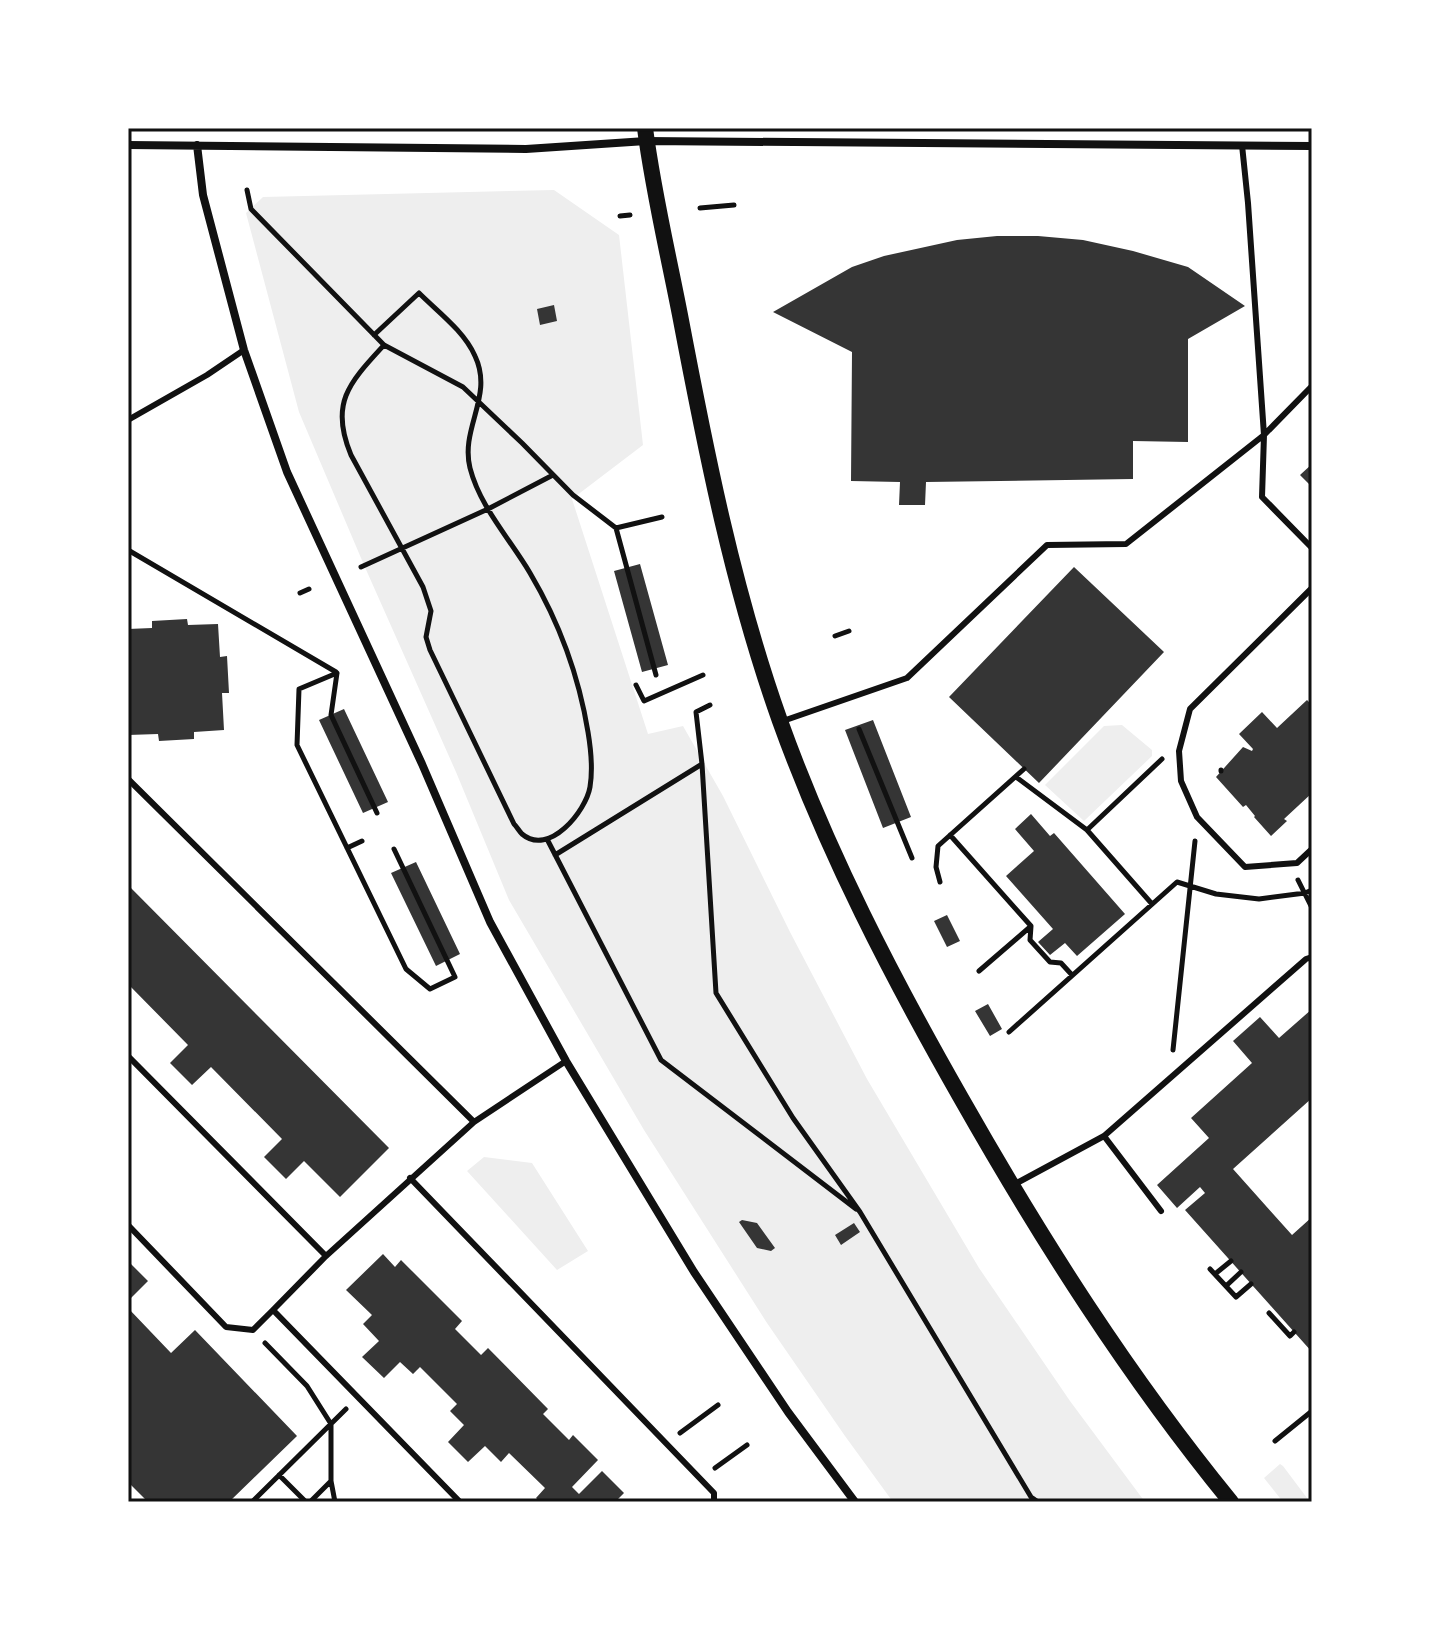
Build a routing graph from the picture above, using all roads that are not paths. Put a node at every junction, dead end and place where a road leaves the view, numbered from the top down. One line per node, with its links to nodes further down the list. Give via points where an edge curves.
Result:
1 (646, 134): 3 (street, via 526,149); 4 (street); 12 (main road, via 707,458 745,612)
2 (128, 145): 3 (street)
3 (197, 145): 6 (street, via 203,195)
4 (1242, 145): 5 (street); 9 (lane)
5 (1312, 146)
6 (244, 350): 8 (lane); 17 (street, via 287,472 490,922)
7 (1312, 386): 9 (lane)
8 (128, 420)
9 (1264, 435): 10 (lane, via 1262,497); 12 (lane, via 1126,544 1047,545 907,678)
10 (1312, 548)
11 (1312, 588): 14 (lane, via 1190,709 1179,751 1181,781 1197,817 1245,867 1297,863)
12 (780, 722): 21 (main road, via 835,858)
13 (128, 779): 18 (lane)
14 (1312, 849)
15 (1312, 957): 19 (lane)
16 (128, 1056): 24 (lane)
17 (566, 1061): 18 (lane); 28 (street, via 694,1272)
18 (474, 1122): 20 (lane)
19 (1104, 1136): 21 (lane); 22 (lane)
20 (410, 1178): 24 (lane); 27 (lane, via 714,1493)
21 (1011, 1186): 29 (main road, via 1112,1344)
22 (1161, 1211)
23 (128, 1225): 25 (lane, via 226,1327 253,1330)
24 (326, 1256): 25 (lane)
25 (273, 1310): 26 (lane)
26 (460, 1502)
27 (714, 1502)
28 (855, 1502)
29 (1231, 1502)

